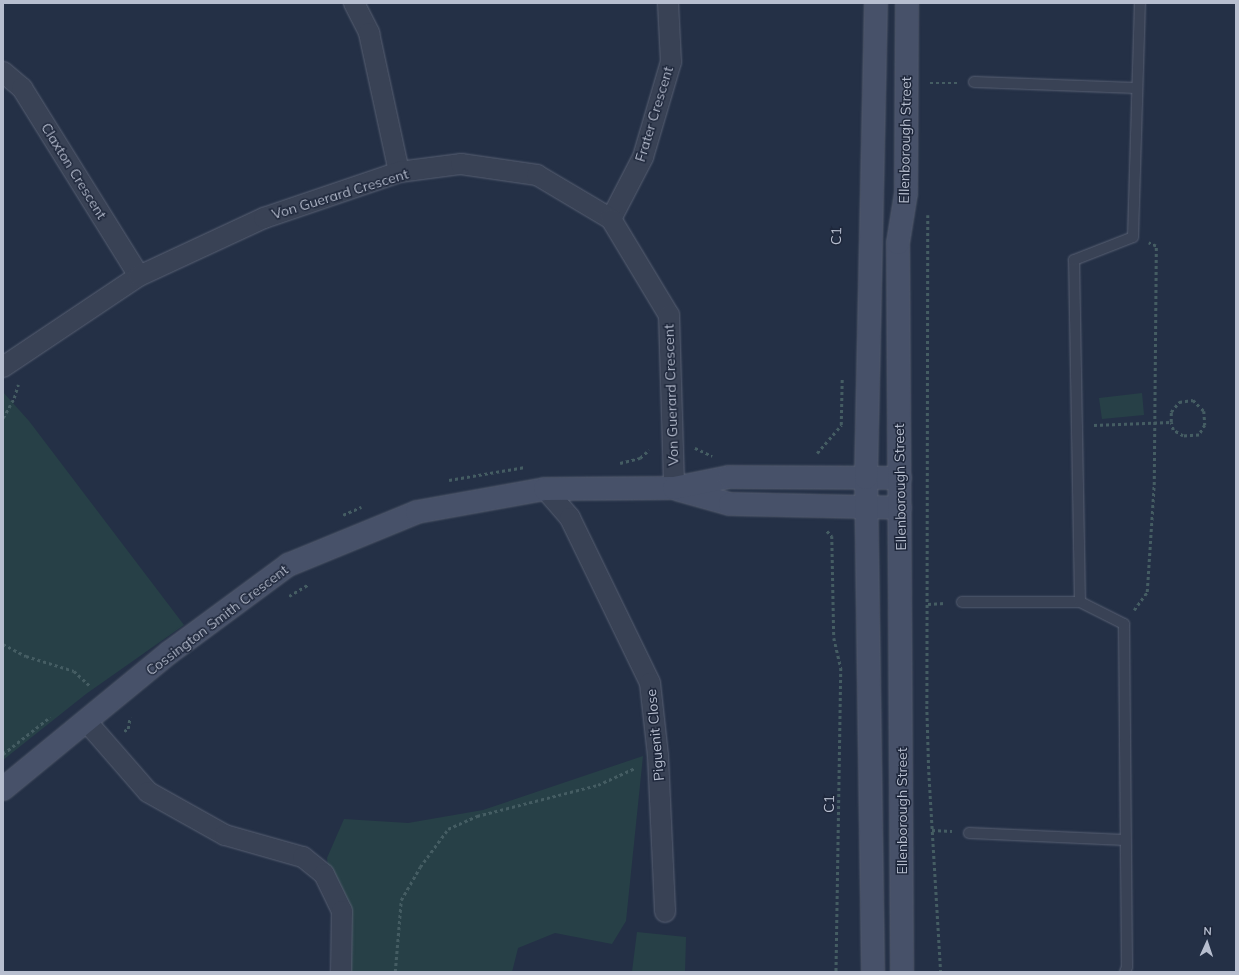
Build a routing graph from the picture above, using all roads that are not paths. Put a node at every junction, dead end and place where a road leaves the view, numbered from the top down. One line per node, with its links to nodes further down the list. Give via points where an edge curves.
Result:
1 (354, 3): 9 (street, via 369,33)
2 (668, 3): 10 (street, Frater Crescent, via 671,62 643,157)
3 (876, 3): 13 (main road)
4 (908, 3): 14 (main road, Ellenborough Street, via 906,193 898,243)
5 (1140, 3): 8 (lane)
6 (3, 72): 11 (street, Claxton Crescent, via 22,88)
7 (974, 82): 8 (lane)
8 (1137, 88): 20 (lane, via 1133,237 1074,260)
9 (399, 172): 10 (street, Von Guerard Crescent, via 461,164 537,175); 11 (street, Von Guerard Crescent, via 264,218)
10 (611, 219): 15 (street, Von Guerard Crescent, via 668,315)
11 (139, 276): 12 (street, Von Guerard Crescent)
12 (6, 365)
13 (866, 478): 14 (main road, Cossington Smith Crescent); 15 (main road, Cossington Smith Crescent, via 729,477); 17 (main road)
14 (900, 478): 18 (main road, Ellenborough Street)
15 (674, 488): 16 (main road, Cossington Smith Crescent); 17 (main road, Cossington Smith Crescent, via 730,504)
16 (545, 489): 21 (main road, Cossington Smith Crescent, via 417,512 288,565 170,652); 25 (street, Piguenit Close, via 570,518 650,683 658,756)
17 (866, 507): 18 (main road, Cossington Smith Crescent); 27 (main road)
18 (900, 508): 28 (main road, Ellenborough Street)
19 (962, 602): 20 (lane)
20 (1080, 602): 24 (lane, via 1124,624)
21 (87, 722): 22 (main road, Cossington Smith Crescent); 26 (street, via 148,792 225,835 303,857 324,874 342,911)
22 (3, 789)
23 (969, 833): 24 (lane)
24 (1125, 840): 29 (lane)
25 (665, 912)
26 (341, 972)
27 (873, 972)
28 (902, 972)
29 (1125, 972)

